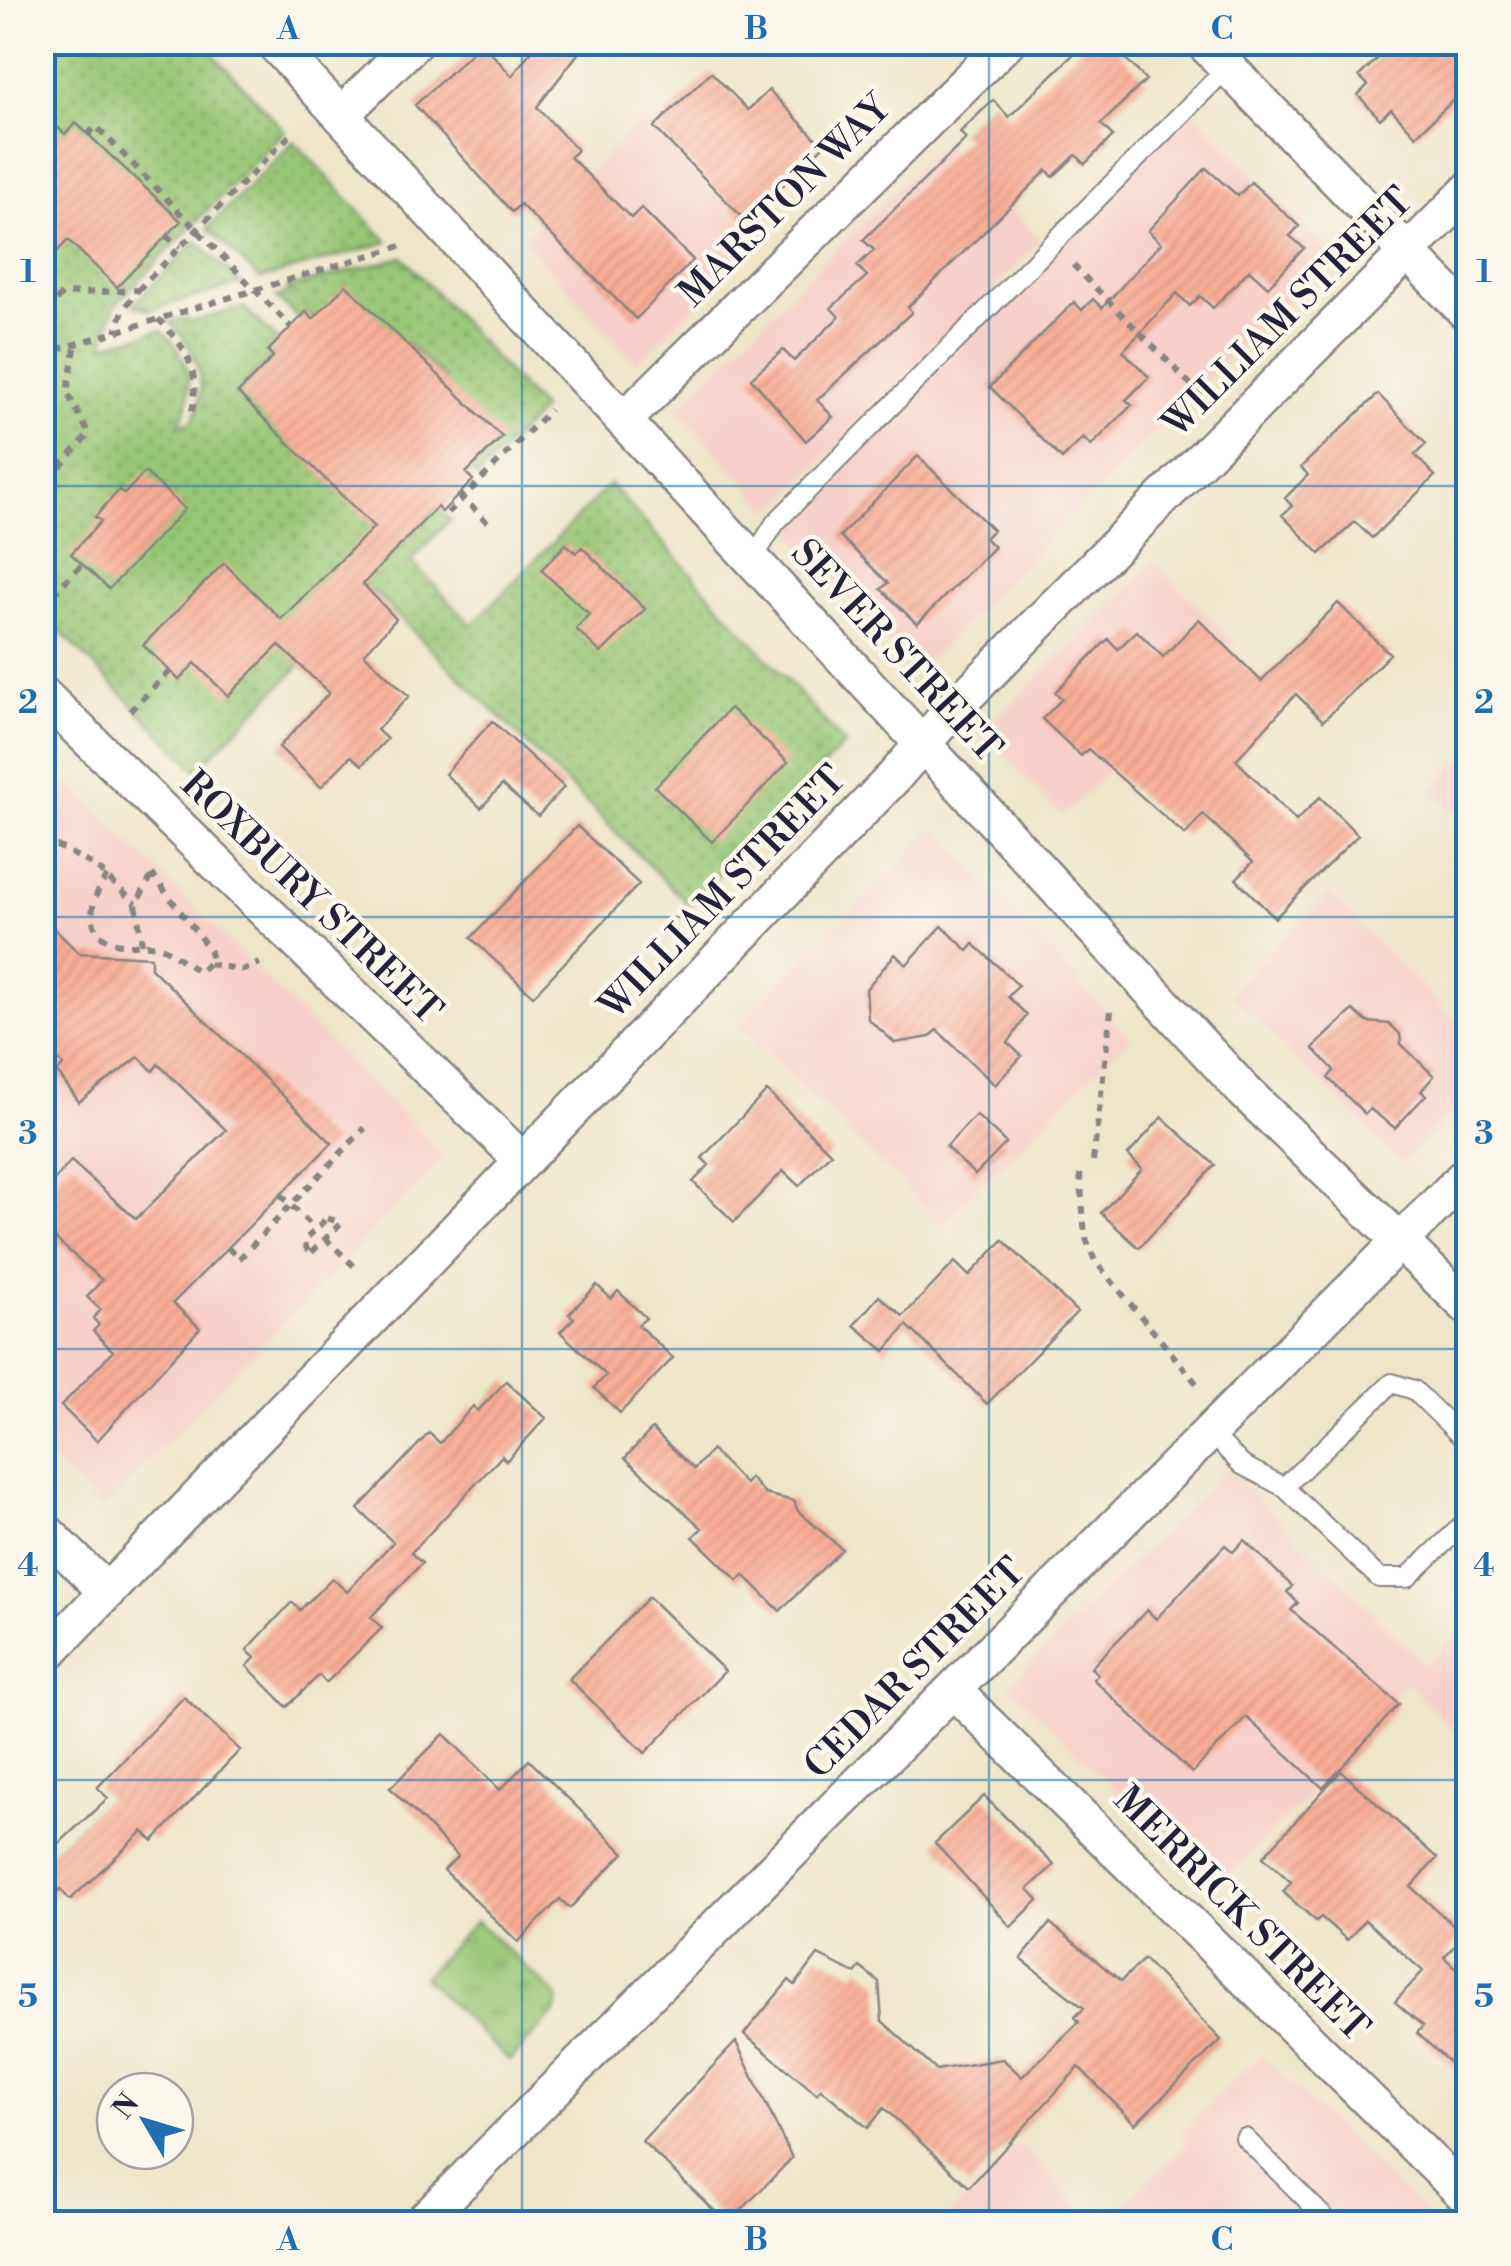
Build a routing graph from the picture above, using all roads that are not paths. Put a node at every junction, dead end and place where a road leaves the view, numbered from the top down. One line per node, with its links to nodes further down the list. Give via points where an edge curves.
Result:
1 (273, 42): 5 (street, SEVER STREET)
2 (415, 42): 5 (street)
3 (1006, 42): 9 (street, MARSTON WAY)
4 (1216, 55): 7 (street); 10 (lane, via 1052,243 775,524)
5 (341, 116): 9 (street, SEVER STREET)
6 (1468, 191): 7 (street, WILLIAM STREET)
7 (1406, 251): 8 (street); 12 (street, WILLIAM STREET)
8 (1468, 314)
9 (624, 420): 10 (street, SEVER STREET)
10 (753, 559): 12 (street, SEVER STREET)
11 (42, 694): 13 (street, ROXBURY STREET)
12 (925, 744): 13 (street, WILLIAM STREET); 15 (street, SEVER STREET, via 1244,1091)
13 (523, 1161): 22 (street, WILLIAM STREET)
14 (1468, 1173): 15 (street, CEDAR STREET)
15 (1402, 1242): 16 (street, SEVER STREET); 17 (street, CEDAR STREET)
16 (1468, 1307)
17 (1211, 1434): 19 (lane, via 1242,1465); 24 (street, CEDAR STREET)
18 (1468, 1443): 19 (lane, via 1414,1390 1392,1383)
19 (1284, 1487): 20 (lane, via 1379,1578 1406,1578)
20 (1468, 1520)
21 (42, 1528): 22 (street)
22 (107, 1592): 23 (street, WILLIAM STREET)
23 (42, 1659)
24 (954, 1691): 26 (street, MERRICK STREET); 27 (street, CEDAR STREET)
25 (1245, 2138): 28 (lane)
26 (1468, 2198)
27 (420, 2224)
28 (1331, 2224)

